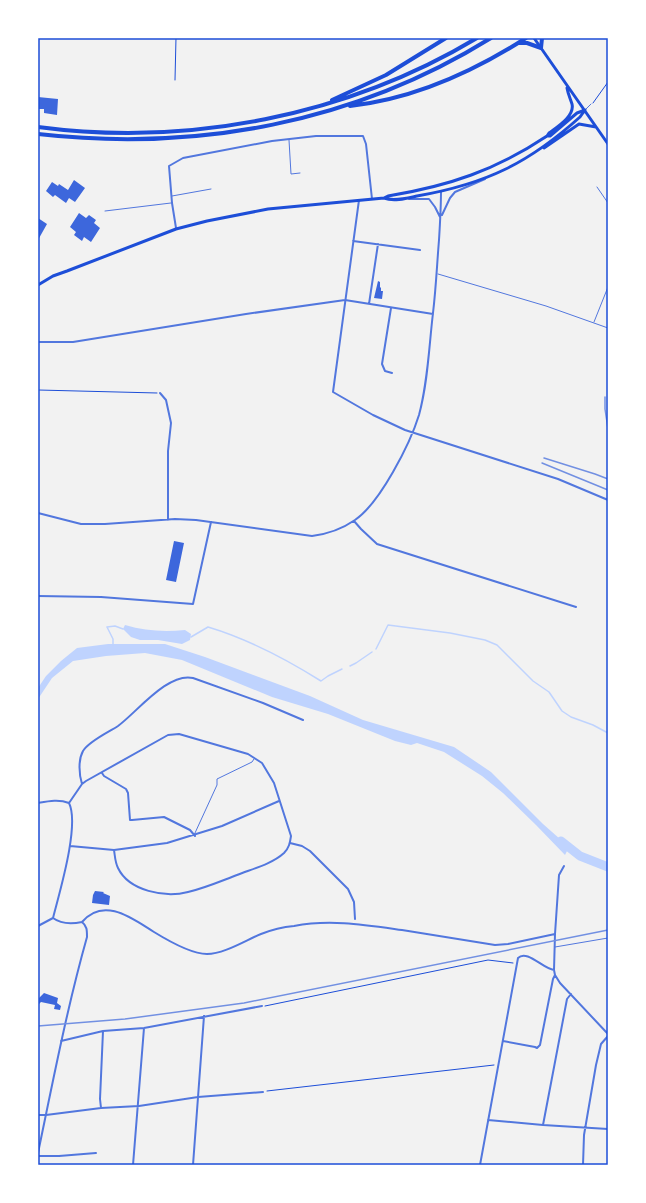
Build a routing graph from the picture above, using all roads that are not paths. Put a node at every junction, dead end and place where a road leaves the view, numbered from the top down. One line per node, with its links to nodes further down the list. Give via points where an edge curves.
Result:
1 (446, 38): 11 (highway, via 386,75)
2 (477, 38): 11 (highway, via 394,80)
3 (492, 38): 12 (highway, via 442,66)
4 (526, 38): 7 (highway)
5 (534, 38): 8 (main road)
6 (542, 38): 8 (highway)
7 (517, 44): 8 (highway, via 527,43); 12 (highway, via 468,71 426,88 369,104)
8 (541, 48): 9 (main road)
9 (567, 87): 13 (main road); 17 (main road, via 572,104 571,112)
10 (592, 104): 13 (lane)
11 (315, 107): 14 (highway, via 236,124 182,131 99,132)
12 (340, 108): 16 (highway, via 289,122 189,138 116,140)
13 (585, 110): 15 (main road); 17 (main road, via 577,113); 20 (main road)
14 (38, 127)
15 (596, 127): 19 (main road); 20 (main road, via 579,124)
16 (38, 134)
17 (547, 136): 23 (main road, via 507,161)
18 (289, 139): 21 (lane, via 291,174); 27 (street, via 183,158 169,166); 30 (street, via 363,136)
19 (608, 144)
20 (542, 149): 22 (main road, via 509,169)
21 (300, 173)
22 (487, 178): 26 (main road); 35 (street, via 455,192)
23 (440, 186): 26 (main road); 28 (main road)
24 (597, 187): 33 (lane)
25 (211, 189): 27 (lane)
26 (441, 191): 29 (main road); 35 (street)
27 (172, 196): 32 (street)
28 (384, 198): 29 (main road); 30 (main road)
29 (407, 198): 35 (street, via 429,199)
30 (372, 199): 31 (main road)
31 (359, 200): 36 (main road, via 268,209); 37 (street)
32 (172, 203): 34 (lane); 36 (street)
33 (608, 204)
34 (105, 212)
35 (440, 218): 40 (street)
36 (176, 229): 41 (main road, via 67,270)
37 (353, 241): 38 (street); 43 (street)
38 (378, 244): 39 (street); 44 (street)
39 (420, 250)
40 (438, 274): 46 (street); 47 (lane)
41 (38, 285)
42 (608, 287): 47 (lane)
43 (345, 300): 44 (street); 49 (street, via 73,342); 52 (street, via 333,392 373,416)
44 (369, 304): 45 (street)
45 (391, 308): 46 (street); 50 (street, via 382,364 385,371)
46 (433, 314): 52 (street, via 425,382 419,415)
47 (594, 323): 48 (lane)
48 (608, 328)
49 (38, 342)
50 (392, 373)
51 (160, 393): 55 (street, via 166,400 171,423 168,451)
52 (412, 432): 53 (street, via 558,479); 56 (street, via 384,487 372,504)
53 (608, 500)
54 (38, 513): 55 (street, via 88,525)
55 (168, 520): 57 (street)
56 (354, 521): 57 (street, via 336,530 312,536); 59 (street, via 377,544)
57 (211, 522): 58 (street, via 193,604 101,597)
58 (38, 596)
59 (576, 607)
60 (303, 720): 63 (street, via 263,703 187,676 183,677 153,694 118,726 85,749 80,761)
61 (255, 758): 62 (street, via 174,733); 64 (street, via 262,763 274,782); 67 (lane, via 252,762 217,779 217,785)
62 (102, 773): 63 (street); 67 (street, via 126,789 130,820 164,817 190,830)
63 (82, 784): 66 (street)
64 (279, 801): 67 (street); 68 (street, via 291,836)
65 (38, 803): 66 (street, via 57,800)
66 (69, 803): 69 (street, via 72,811)
67 (195, 836): 70 (street, via 167,843)
68 (290, 843): 70 (street, via 285,852 261,866 187,893 172,895 146,890 126,879 117,867); 73 (street, via 310,851 348,889 354,902)
69 (70, 846): 70 (street); 72 (street)
70 (114, 850)
71 (564, 866): 76 (street, via 559,875)
72 (53, 918): 74 (street, via 68,923); 75 (street)
73 (355, 919)
74 (82, 922): 76 (street, via 92,912 120,912 183,946 208,954 267,932 312,923 355,923 495,945); 87 (street, via 86,925 86,937)
75 (38, 926)
76 (555, 934): 78 (street)
77 (608, 938): 78 (lane)
78 (555, 947): 79 (street)
79 (554, 970): 80 (street); 88 (street, via 524,955 518,958)
80 (555, 975): 81 (street); 88 (street, via 540,1045 535,1047)
81 (571, 994): 86 (street); 96 (street, via 567,999)
82 (262, 1006): 83 (street)
83 (204, 1016): 84 (street); 90 (street)
84 (144, 1028): 85 (street); 91 (street)
85 (103, 1031): 87 (street); 92 (street)
86 (608, 1035): 97 (street, via 601,1044)
87 (61, 1041): 94 (street)
88 (503, 1041): 95 (street)
89 (263, 1092): 90 (street)
90 (198, 1098): 91 (street); 102 (street)
91 (139, 1106): 92 (street); 101 (street)
92 (101, 1108): 94 (street)
93 (38, 1115): 94 (street)
94 (46, 1115): 100 (street)
95 (488, 1120): 96 (street); 103 (street)
96 (543, 1125): 97 (street)
97 (585, 1127): 98 (street); 104 (street)
98 (608, 1129)
99 (96, 1153): 100 (street, via 59,1156)
100 (38, 1154)
101 (133, 1165)
102 (193, 1165)
103 (480, 1165)
104 (583, 1165)

